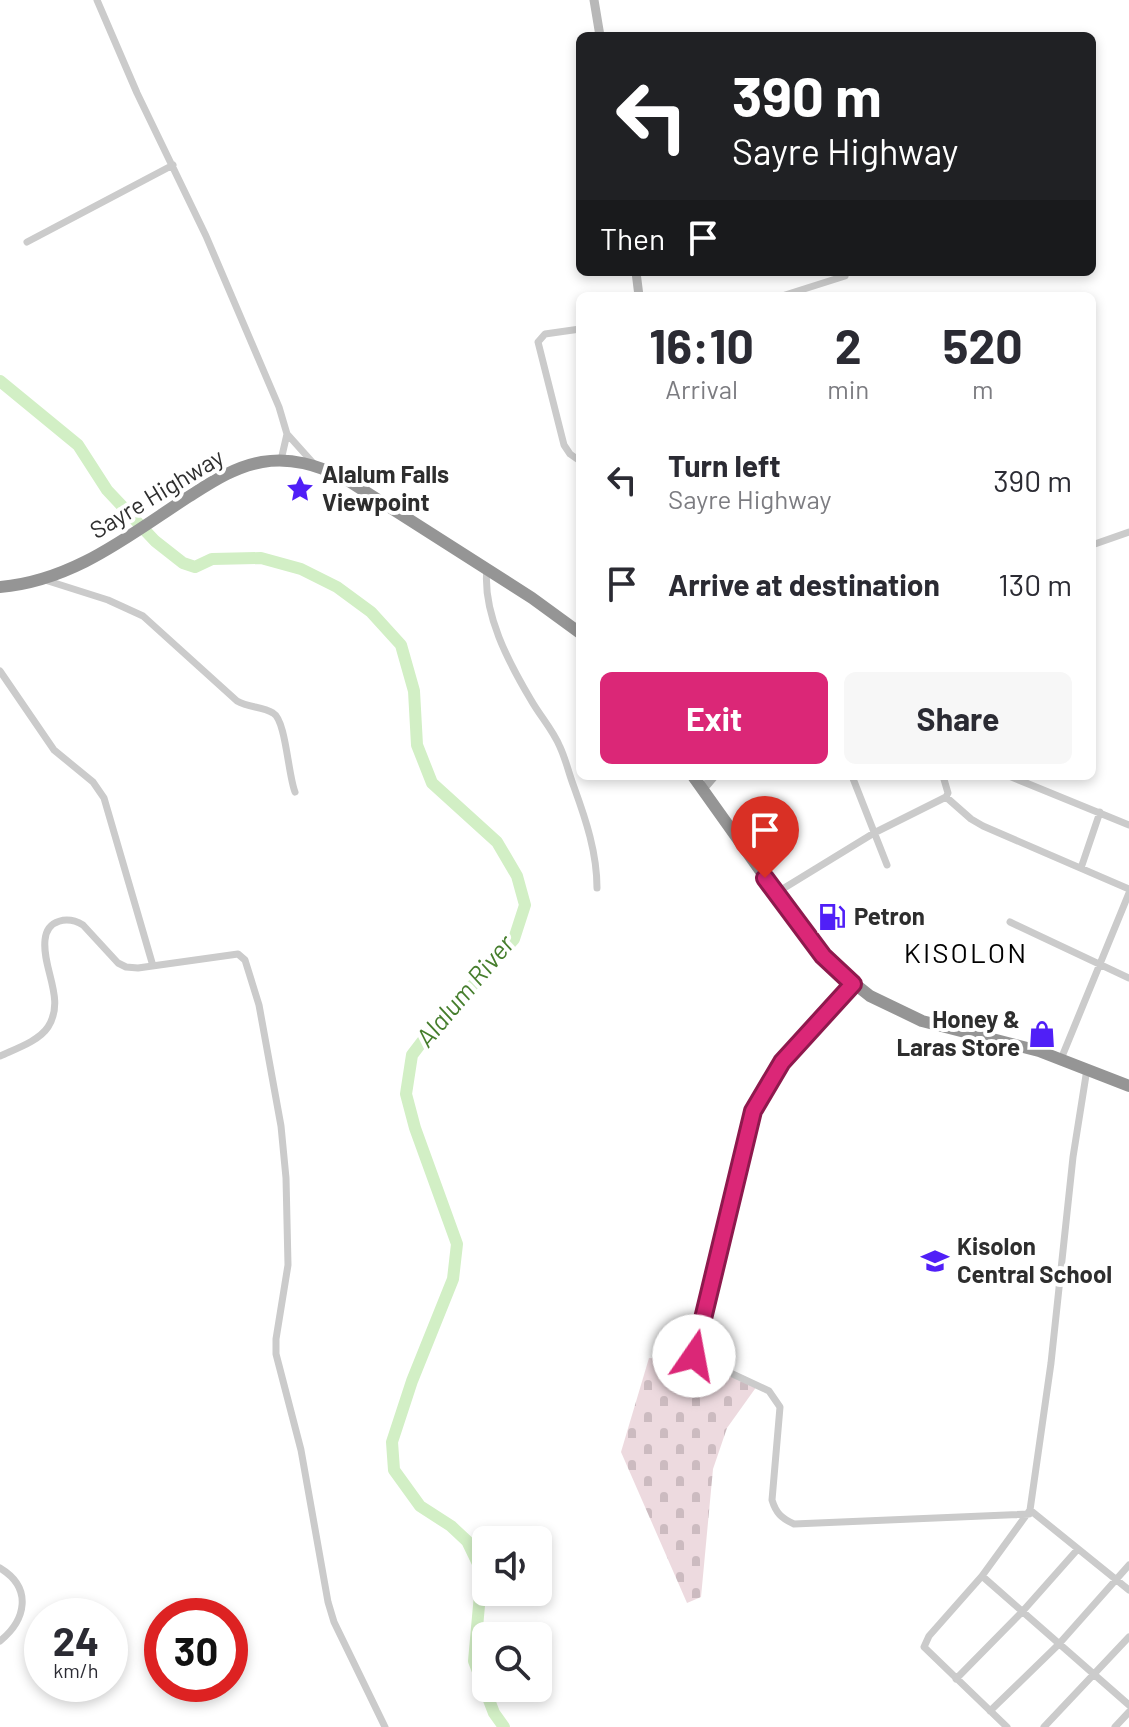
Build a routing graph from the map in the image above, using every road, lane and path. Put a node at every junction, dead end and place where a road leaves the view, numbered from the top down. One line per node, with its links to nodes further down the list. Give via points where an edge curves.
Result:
1 (97, 0): 4 (street)
2 (594, 0): 3 (street)
3 (599, 32)
4 (173, 165): 5 (street); 9 (street)
5 (27, 242)
6 (845, 276): 7 (street)
7 (795, 292)
8 (576, 330): 10 (street, via 545,334 538,342 564,445)
9 (287, 434): 11 (street); 12 (street)
10 (576, 458)
11 (281, 460): 12 (highway, Sayre Highway); 16 (highway, Sayre Highway, via 229,473 89,562)
12 (315, 466): 15 (highway, Sayre Highway, via 344,478)
13 (1129, 532): 14 (street)
14 (1096, 544)
15 (487, 568): 18 (highway, Sayre Highway); 33 (street, via 488,599 506,650 568,767 591,840)
16 (45, 580): 17 (highway, Sayre Highway); 26 (street, via 135,611 237,701 275,713)
17 (0, 587)
18 (576, 630)
19 (0, 671): 38 (street, via 51,746 104,798)
20 (696, 780): 25 (highway)
21 (711, 780): 25 (street)
22 (854, 780): 30 (street)
23 (944, 780): 27 (street)
24 (1019, 780): 28 (street)
25 (702, 790): 35 (highway)
26 (295, 792)
27 (946, 797): 30 (street); 32 (street, via 983,826)
28 (1100, 812): 29 (street); 32 (street)
29 (1129, 825)
30 (874, 833): 31 (street); 35 (street)
31 (887, 865)
32 (1081, 868): 34 (street)
33 (597, 888)
34 (1129, 891): 37 (street)
35 (776, 893): 40 (highway, via 823,956)
36 (1010, 922): 37 (street)
37 (1098, 965): 39 (street); 42 (street)
38 (153, 966): 41 (street, via 126,967 83,925 68,919 54,923 45,940 55,997 49,1026); 61 (street, via 238,954 245,960 259,1005 286,1178 288,1265 276,1339 278,1365 301,1450 328,1602)
39 (1129, 978)
40 (853, 984): 42 (highway, via 922,1021); 45 (street, via 782,1062 753,1111 694,1356 769,1391 777,1400 772,1500 783,1519 794,1524)
41 (0, 1056)
42 (1061, 1059): 43 (highway)
43 (1087, 1069): 44 (highway); 45 (street)
44 (1129, 1086)
45 (1029, 1512): 46 (street); 49 (street)
46 (1077, 1550): 50 (street); 52 (street)
47 (1129, 1565): 50 (street)
48 (0, 1568): 54 (street, via 16,1581 22,1596 19,1621)
49 (982, 1576): 52 (street); 57 (street, via 925,1643 925,1650)
50 (1116, 1579): 51 (street); 55 (street)
51 (1129, 1590)
52 (1022, 1612): 55 (street); 57 (street)
53 (1129, 1637): 56 (street)
54 (0, 1641)
55 (1058, 1645): 56 (street); 59 (street)
56 (1094, 1676): 58 (street); 63 (street)
57 (956, 1679): 59 (street)
58 (1129, 1705)
59 (990, 1711): 62 (street)
60 (1129, 1712): 64 (street)
61 (385, 1727)
62 (1007, 1727)
63 (1044, 1727)
64 (1115, 1727)

